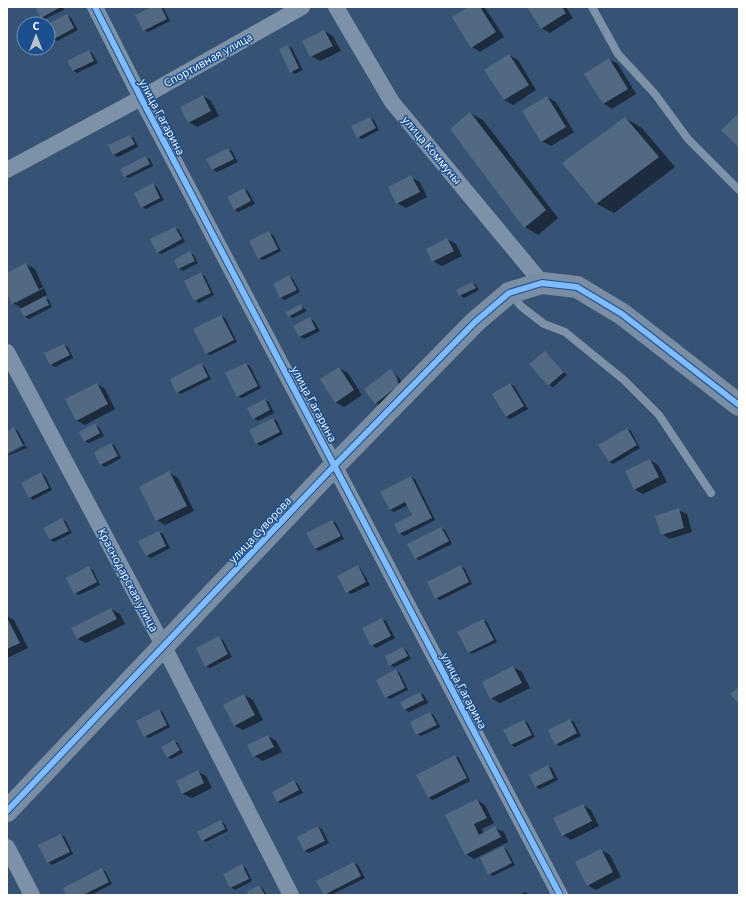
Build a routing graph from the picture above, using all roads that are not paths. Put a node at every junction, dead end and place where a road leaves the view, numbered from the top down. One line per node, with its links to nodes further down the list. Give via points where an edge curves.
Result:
1 (95, 7): 5 (street, улица Гагарина)
2 (302, 7): 5 (street, Спортивная улица)
3 (336, 7): 8 (street, улица Коммуны, via 392,102)
4 (592, 7): 7 (lane, via 618,54 655,94 688,139)
5 (141, 98): 6 (street, Спортивная улица); 12 (street, улица Гагарина)
6 (7, 170)
7 (739, 190)
8 (542, 283): 9 (street, улица Суворова); 11 (street, via 577,287 622,314)
9 (509, 293): 12 (street, улица Суворова, via 475,322); 13 (lane, via 544,324 565,332 624,380 659,415)
10 (7, 352): 14 (street, Краснодарская улица)
11 (739, 405)
12 (335, 465): 14 (street, улица Суворова); 19 (street, улица Гагарина)
13 (711, 492)
14 (164, 647): 15 (street, улица Суворова); 18 (street, Краснодарская улица)
15 (7, 812)
16 (7, 847): 17 (street)
17 (32, 895)
18 (291, 895)
19 (560, 895)

